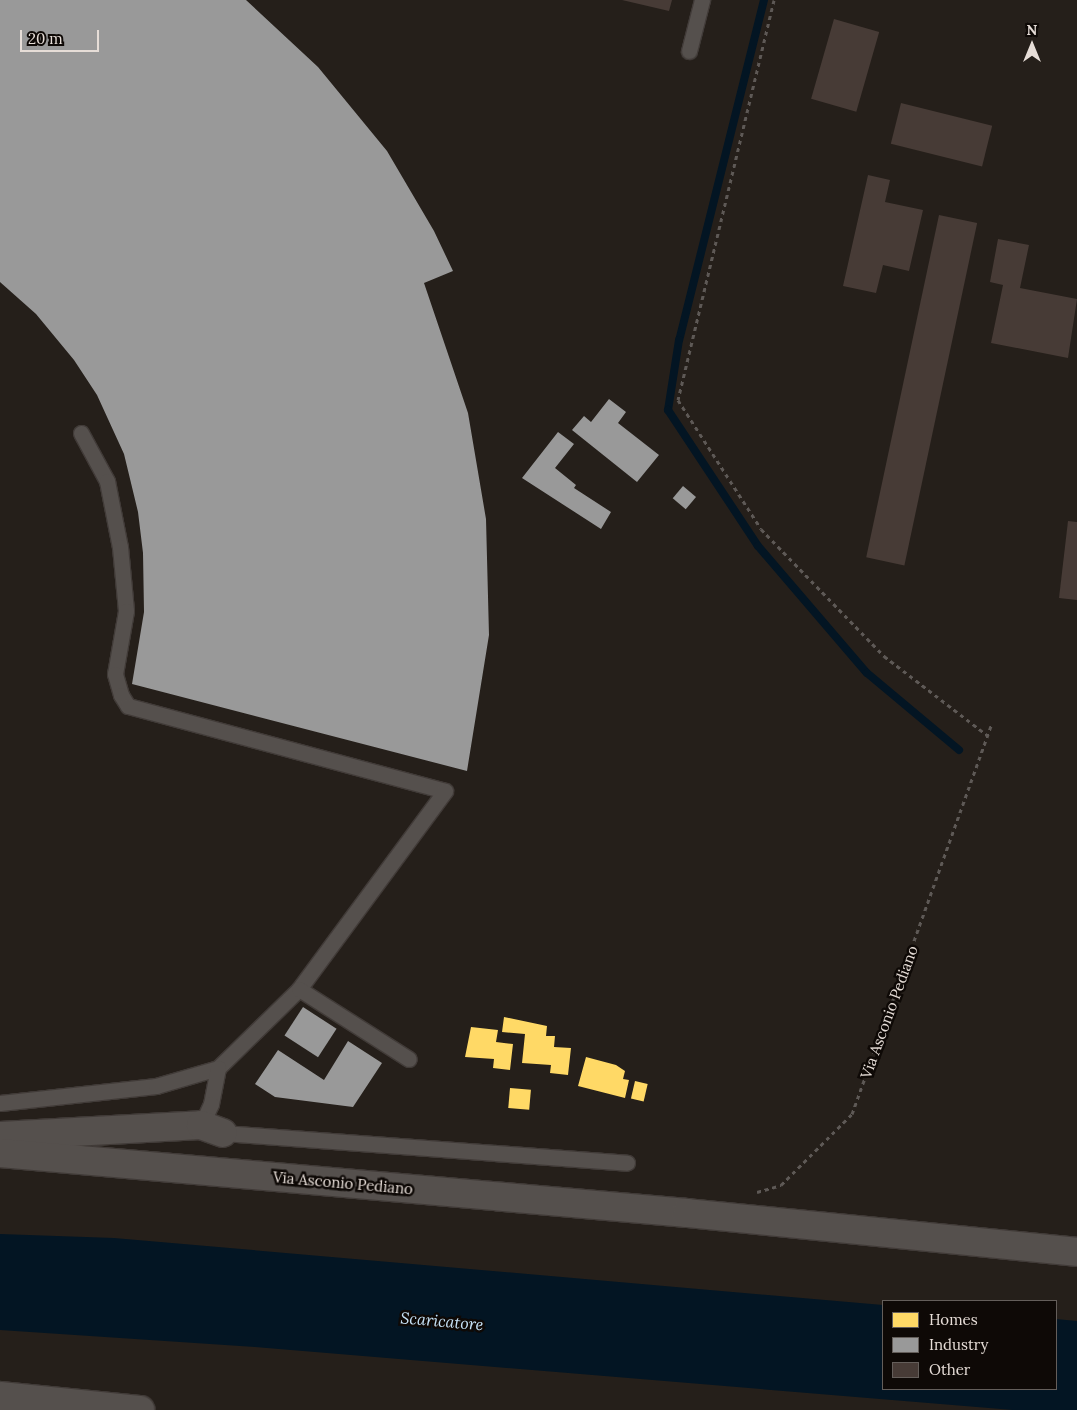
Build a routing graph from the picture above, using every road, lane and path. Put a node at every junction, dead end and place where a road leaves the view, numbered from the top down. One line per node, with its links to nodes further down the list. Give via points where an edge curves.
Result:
1 (702, 0): 3 (lane)
2 (774, 0): 6 (path, via 678,400 761,530 884,656)
3 (689, 51)
4 (81, 433): 7 (lane, via 107,481 120,547 126,611 115,674 128,706 445,791)
5 (992, 723): 6 (path, Via Asconio Pediano)
6 (987, 736): 15 (path, Via Asconio Pediano, via 852,1114 781,1185)
7 (299, 989): 8 (lane); 9 (lane)
8 (409, 1059)
9 (218, 1068): 10 (lane, via 156,1086); 11 (lane, via 211,1104)
10 (0, 1102)
11 (212, 1129): 12 (street); 14 (lane)
12 (0, 1136)
13 (0, 1152): 16 (street, Via Asconio Pediano, via 687,1213)
14 (626, 1163)
15 (752, 1193)
16 (1077, 1252)
17 (0, 1396): 20 (street)
18 (0, 1406): 19 (street)
19 (17, 1410)
20 (140, 1410)

